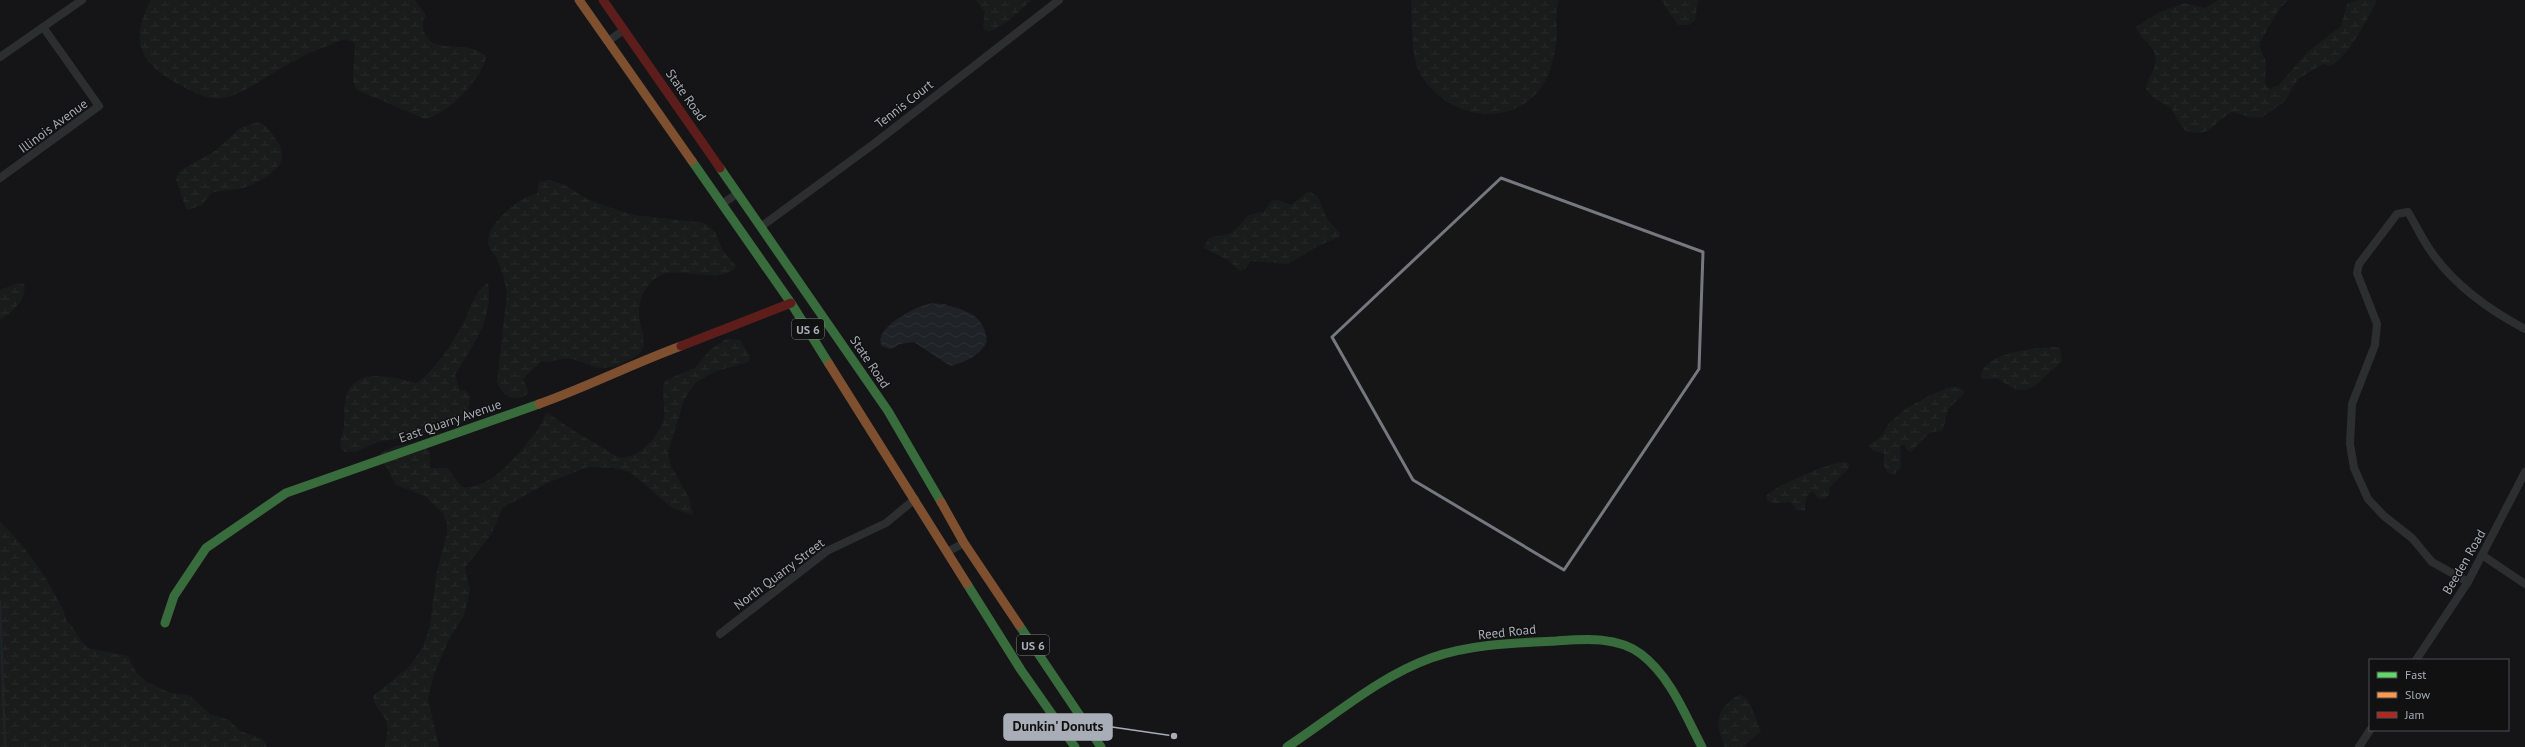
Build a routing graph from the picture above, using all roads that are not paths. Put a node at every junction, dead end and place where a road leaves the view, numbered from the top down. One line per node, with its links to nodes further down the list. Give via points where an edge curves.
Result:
1 (82, 0): 5 (street)
2 (579, 0): 7 (main road, US 6)
3 (603, 0): 6 (main road, State Road / US 6)
4 (1059, 0): 12 (street, Tennis Court)
5 (43, 26): 8 (street); 9 (street, Illinois Avenue, via 100,106)
6 (624, 30): 7 (street); 10 (main road, State Road / US 6)
7 (608, 41): 11 (main road, US 6)
8 (0, 57)
9 (0, 178)
10 (738, 193): 11 (street); 12 (main road, State Road / US 6)
11 (722, 204): 13 (main road, US 6)
12 (762, 226): 17 (main road, State Road / US 6, via 888,411)
13 (791, 302): 16 (main road, US 6); 22 (main road, East Quarry Avenue, via 762,316 679,344 624,367 584,388 286,493 206,548 174,596)
14 (2525, 329): 20 (street, via 2486,308 2456,279 2435,257 2408,212 2397,214 2359,264 2357,273 2377,324 2375,345 2352,404 2350,444 2354,468 2368,499 2384,516 2412,538 2432,562)
15 (2525, 472): 19 (street, Beeden Road)
16 (915, 499): 18 (main road, US 6); 23 (street, North Quarry Street, via 886,523 821,555)
17 (964, 543): 18 (street); 27 (main road, State Road / US 6)
18 (947, 552): 26 (main road, US 6, via 1021,670)
19 (2482, 555): 20 (street, Beeden Road); 21 (street)
20 (2468, 582): 24 (street, Beeden Road)
21 (2525, 584)
22 (165, 623)
23 (720, 634)
24 (2417, 659)
25 (2369, 731): 30 (street)
26 (1075, 747)
27 (1101, 747)
28 (1287, 747): 29 (main road, Reed Road, via 1385,682 1430,659 1485,646 1576,640 1618,643 1641,653 1664,679)
29 (1702, 747)
30 (2359, 747)

